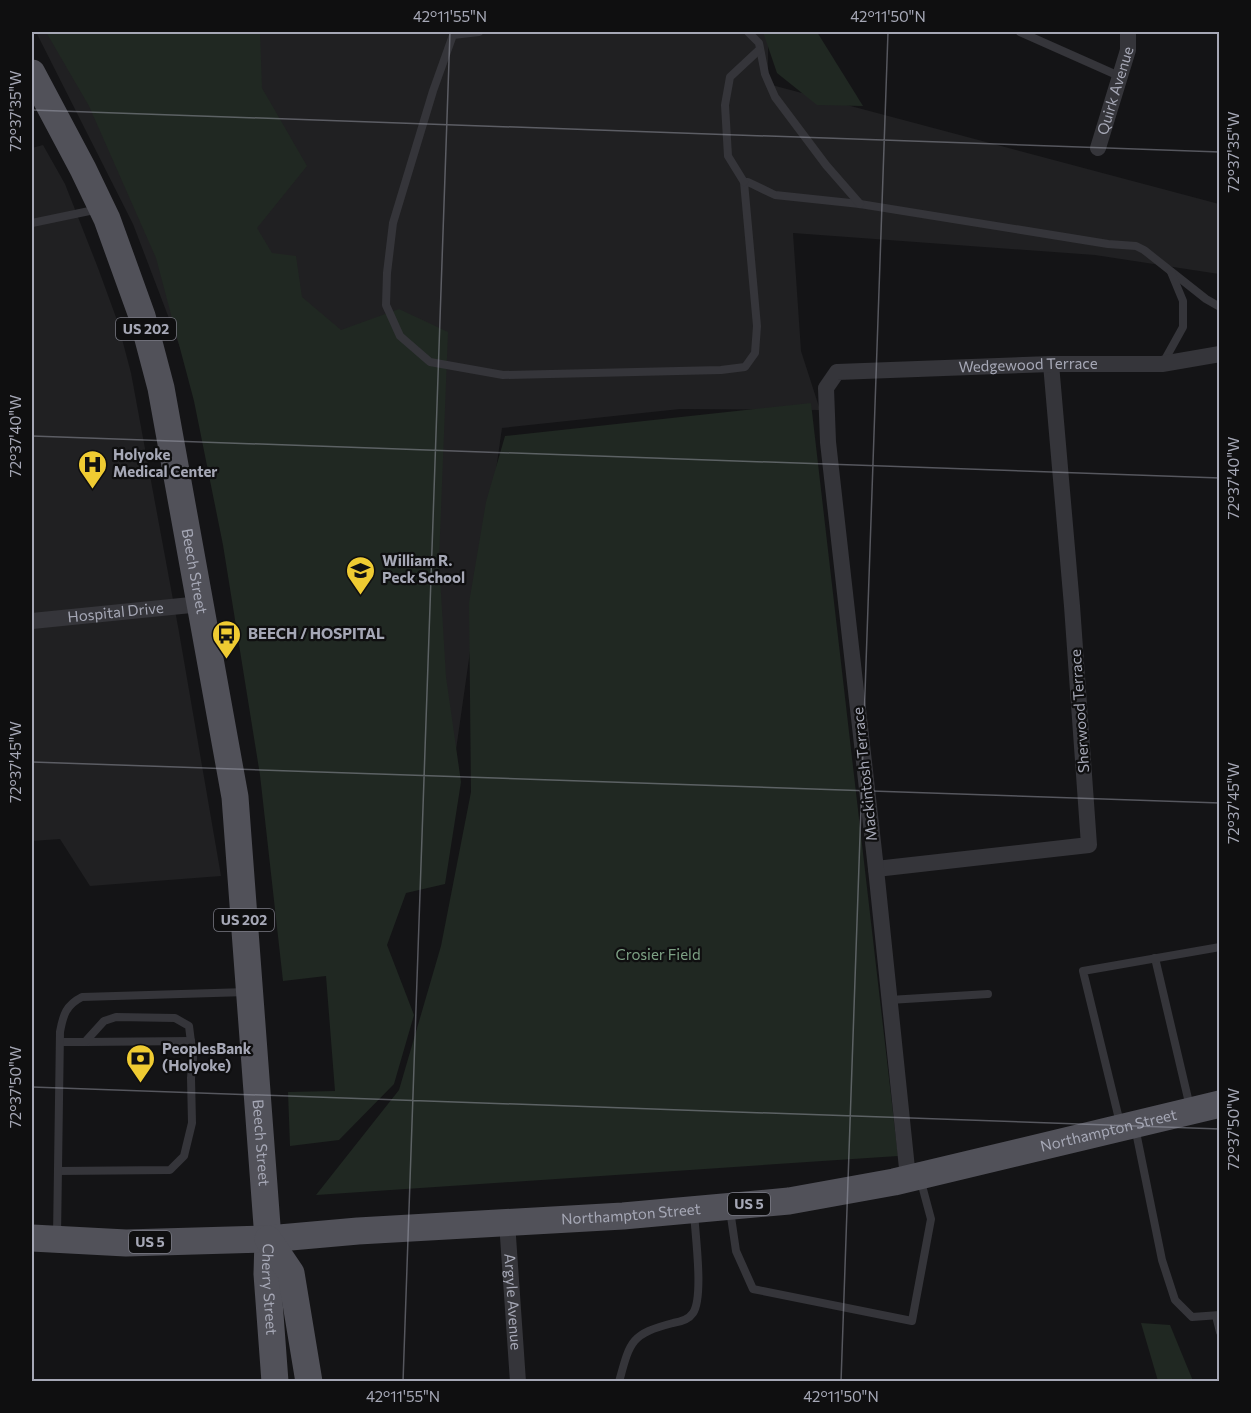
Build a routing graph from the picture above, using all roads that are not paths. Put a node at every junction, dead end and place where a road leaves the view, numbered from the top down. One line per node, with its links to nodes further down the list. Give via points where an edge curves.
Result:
1 (479, 32): 9 (lane, via 453,35 393,223 386,305 400,336 430,362 503,375 745,367 754,353 757,326)
2 (748, 32): 5 (lane, via 759,43)
3 (1020, 32): 7 (lane)
4 (1128, 32): 7 (street, Quirk Avenue, via 1128,50)
5 (759, 50): 9 (lane, via 730,77 725,105 728,156); 10 (lane, via 775,97)
6 (32, 73): 11 (main road, Beech Street / US 202)
7 (1119, 76): 8 (street, Quirk Avenue)
8 (1098, 148)
9 (744, 183): 10 (lane, via 775,195)
10 (860, 204): 13 (lane, via 1136,246)
11 (102, 209): 12 (lane); 19 (main road, Beech Street / US 202, via 142,316 158,377)
12 (32, 223)
13 (1171, 272): 14 (lane); 17 (lane, via 1183,302 1183,327)
14 (1220, 307)
15 (1220, 354): 17 (street, Wedgewood Terrace)
16 (1051, 364): 17 (street, Wedgewood Terrace); 18 (street, Wedgewood Terrace); 21 (street, Sherwood Terrace, via 1089,845)
17 (1162, 364)
18 (836, 374): 21 (street, Mackintosh Terrace, via 826,388 828,442)
19 (201, 604): 20 (street, Hospital Drive); 24 (main road, Beech Street / US 202, via 235,797)
20 (32, 621)
21 (876, 869): 26 (street, Mackintosh Terrace)
22 (1220, 946): 23 (lane)
23 (1155, 958): 31 (lane); 32 (lane, via 1083,971)
24 (249, 992): 28 (lane, via 82,997 70,1003 63,1016); 39 (main road, Beech Street / US 202)
25 (988, 994): 26 (lane)
26 (889, 1000): 34 (street, Mackintosh Terrace)
27 (191, 1041): 29 (lane); 29 (lane, via 189,1026 175,1018 129,1016 104,1021); 33 (lane, via 192,1123 184,1156 170,1170)
28 (60, 1042): 29 (lane); 33 (lane)
29 (85, 1042)
30 (1220, 1104): 31 (main road, Northampton Street / US 5)
31 (1191, 1110): 32 (main road, Northampton Street / US 5)
32 (1128, 1125): 34 (main road, Northampton Street / US 5); 40 (lane, via 1175,1300 1192,1317)
33 (58, 1171): 38 (lane)
34 (914, 1177): 35 (main road, Northampton Street / US 5, via 789,1201); 35 (lane, via 931,1219 912,1321 753,1289 735,1251)
35 (729, 1206): 36 (main road, Northampton Street / US 5)
36 (693, 1209): 37 (main road, Northampton Street / US 5); 45 (lane, via 698,1280 693,1313 683,1321 648,1330 635,1339)
37 (507, 1222): 39 (main road, Northampton Street / US 5); 44 (street, Argyle Avenue)
38 (44, 1239): 39 (main road, Northampton Street / US 5, via 126,1243)
39 (268, 1239): 42 (main road, Cherry Street / US 202); 43 (main road, Cherry Street / US 202, via 291,1273)
40 (1218, 1315): 41 (lane)
41 (1220, 1332)
42 (275, 1382)
43 (309, 1382)
44 (518, 1382)
45 (619, 1382)

